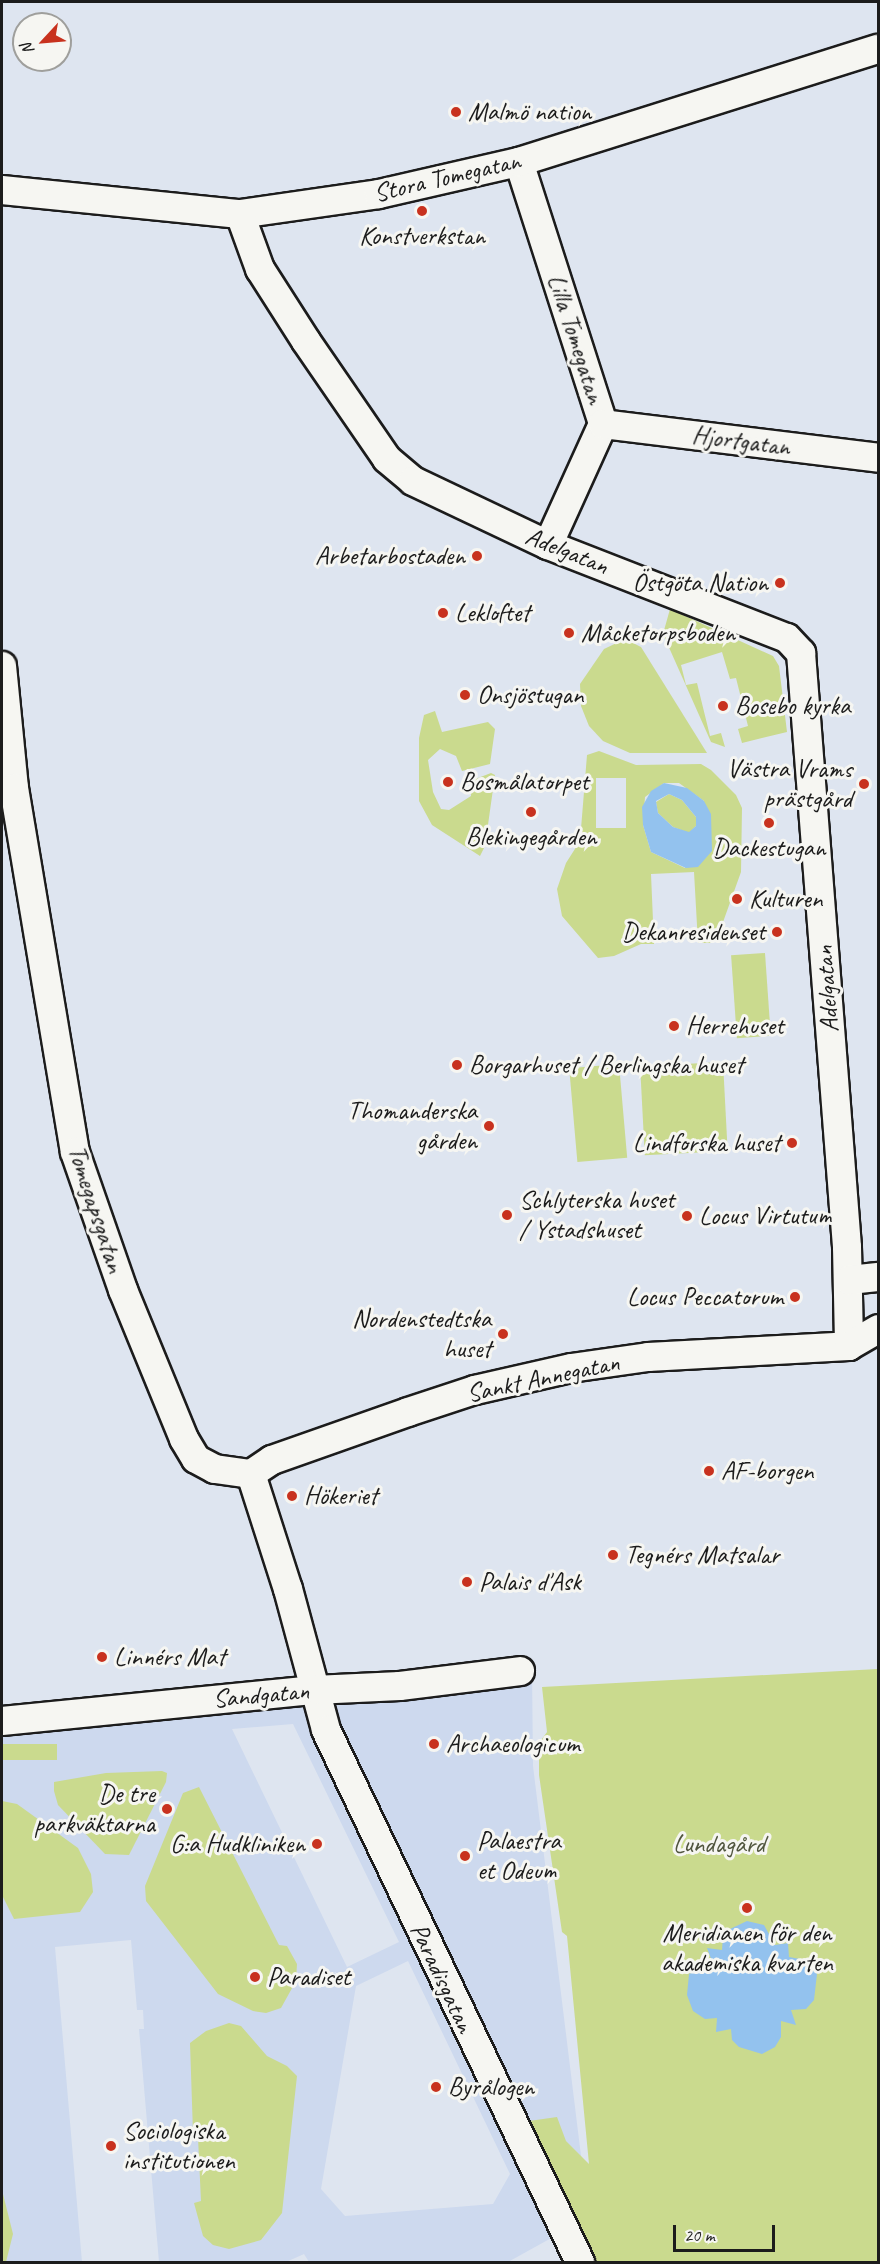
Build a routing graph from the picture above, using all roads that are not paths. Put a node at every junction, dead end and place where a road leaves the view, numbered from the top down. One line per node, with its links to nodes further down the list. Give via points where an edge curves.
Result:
1 (879, 50): 2 (street, Stora Tomegatan)
2 (519, 162): 4 (street, Stora Tomegatan, via 379,194); 5 (street, Lilla Tomegatan)
3 (2, 190): 4 (street, Stora Tomegatan)
4 (240, 214): 7 (street, Adelgatan, via 260,269 387,459 413,481)
5 (603, 424): 6 (street, Hjortgatan); 7 (street, Lilla Tomegatan)
6 (879, 458)
7 (548, 545): 10 (street, Adelgatan, via 787,638 801,653)
8 (2, 666): 13 (street, Tomegapsgatan, via 14,788 75,1152 123,1290 184,1439 196,1458 215,1469)
9 (879, 1277): 10 (street)
10 (849, 1280): 12 (street, Adelgatan)
11 (879, 1329): 12 (street)
12 (849, 1346): 13 (street, Sankt Annegatan, via 648,1357 571,1368 475,1390 408,1412 272,1460)
13 (251, 1474): 15 (street, via 288,1588)
14 (520, 1671): 15 (street, Sandgatan, via 400,1686)
15 (314, 1690): 16 (street, Sandgatan); 17 (street, Paradisgatan, via 341,1763)
16 (2, 1721)
17 (580, 2262)

